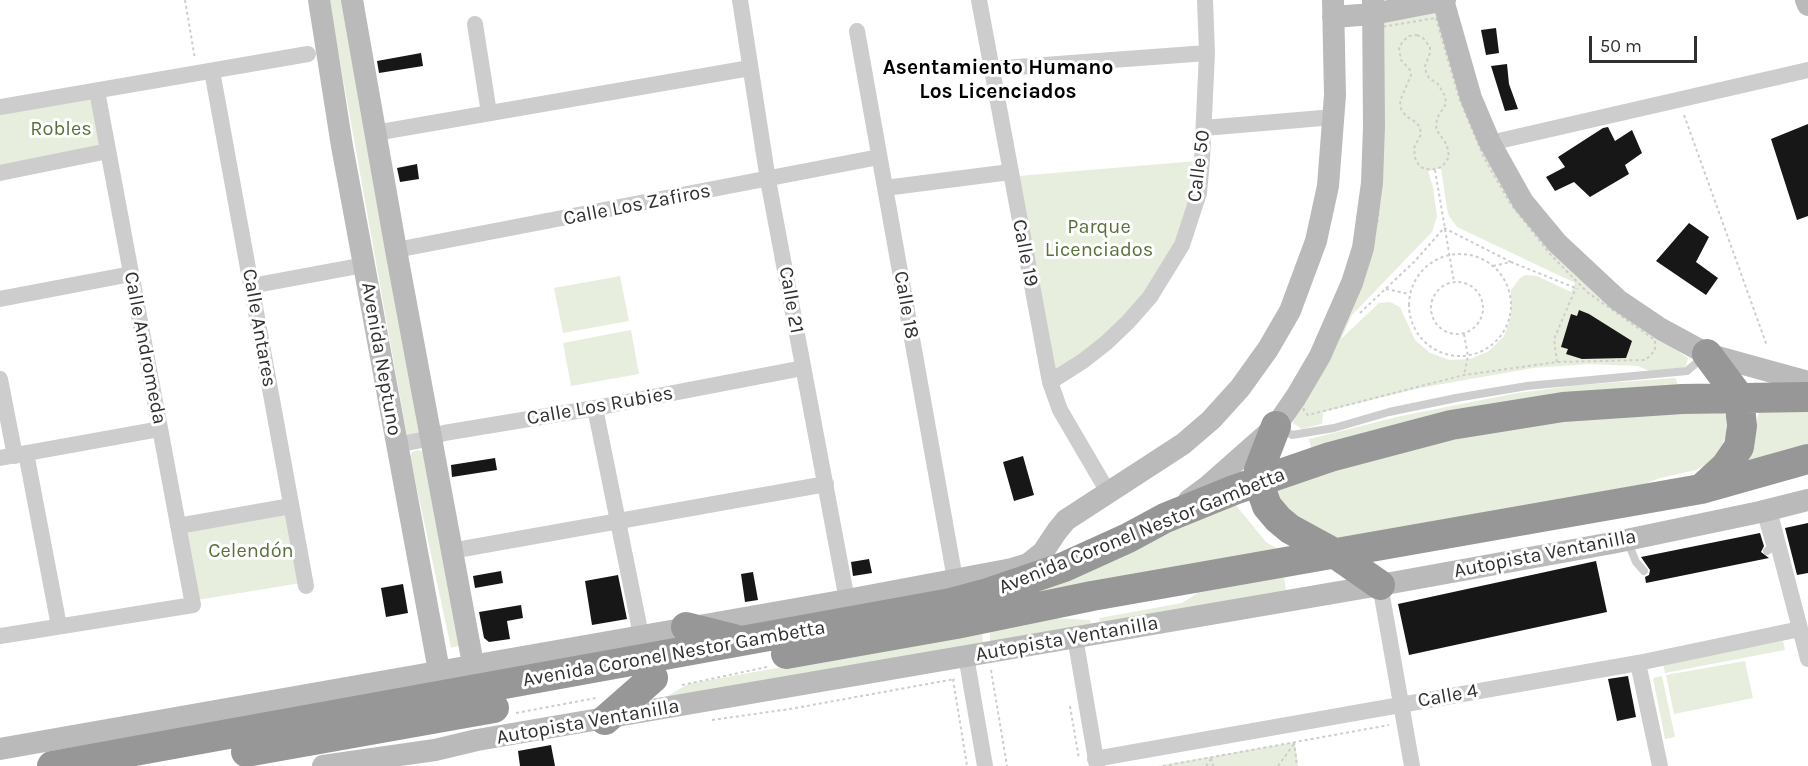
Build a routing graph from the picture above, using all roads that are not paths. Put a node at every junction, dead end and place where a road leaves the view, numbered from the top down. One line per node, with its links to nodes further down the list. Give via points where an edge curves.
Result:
1 (319, 0): 33 (street, Avenida Neptuno)
2 (352, 0): 24 (street, Avenida Neptuno)
3 (740, 0): 15 (street, Calle 21)
4 (979, 0): 16 (street, Calle 19)
5 (1205, 0): 13 (street, Calle 50)
6 (1806, 0): 8 (street)
7 (1442, 4): 10 (street); 25 (street)
8 (1808, 5)
9 (1333, 9): 10 (street); 22 (street, Autopista Ventanilla)
10 (1376, 14): 45 (street, via 1374,126 1363,248 1333,338)
11 (475, 24): 21 (street)
12 (857, 31): 27 (street, Calle 18)
13 (1207, 53): 16 (street); 23 (street, Calle 50)
14 (308, 54): 18 (street)
15 (750, 68): 21 (street); 30 (street, Calle 21)
16 (990, 69): 28 (street, Calle 19)
17 (1808, 70): 25 (street)
18 (205, 72): 19 (street); 35 (street, Calle Antares)
19 (97, 91): 20 (street); 26 (street, Calle Andromeda)
20 (0, 107)
21 (489, 113): 24 (street)
22 (1334, 117): 23 (street); 54 (street, Autopista Ventanilla, via 1330,169 1316,241 1290,311 1268,350 1211,420 1183,444)
23 (1204, 128): 40 (street, Calle 50, via 1199,193 1182,245 1166,272 1150,297 1106,343)
24 (375, 133): 32 (street, Avenida Neptuno)
25 (1490, 143): 37 (street, via 1523,202 1570,256 1618,300)
26 (108, 152): 29 (street); 34 (street, Calle Andromeda)
27 (879, 158): 30 (street, Calle Los Zafiros); 31 (street, Calle 18)
28 (1010, 172): 31 (street); 40 (street, Calle 19)
29 (0, 173)
30 (768, 180): 32 (street, Calle Los Zafiros); 38 (street, Calle 21)
31 (885, 188): 66 (street, Calle 18)
32 (396, 250): 47 (street, Avenida Neptuno)
33 (364, 265): 35 (street); 48 (street, Avenida Neptuno)
34 (131, 274): 36 (street); 46 (street, Calle Andromeda)
35 (251, 286): 56 (street, Calle Antares)
36 (0, 299)
37 (1707, 354): 41 (street); 42 (highway); 45 (lane, via 1687,371 1527,386 1292,435)
38 (803, 368): 44 (street, Calle Los Rubies); 52 (street, Calle 21)
39 (0, 379): 49 (street)
40 (1050, 382): 54 (street, Calle 19, via 1060,410)
41 (1808, 382)
42 (1739, 397): 43 (highway, Avenida Coronel Nestor Gambetta); 51 (highway, Avenida Coronel Nestor Gambetta, via 1563,407 1450,424); 53 (highway, via 1739,447 1726,466)
43 (1808, 397)
44 (595, 408): 47 (street, Calle Los Rubies); 59 (street)
45 (1276, 426): 51 (highway); 58 (street)
46 (160, 429): 49 (street); 60 (street, Calle Andromeda)
47 (431, 438): 48 (street, Calle Los Rubies); 62 (street, Avenida Neptuno)
48 (397, 445): 82 (street, Avenida Neptuno)
49 (14, 456): 70 (street)
50 (1808, 459): 53 (highway, Avenida Coronel Nestor Gambetta)
51 (1258, 481): 58 (highway, Avenida Coronel Nestor Gambetta); 64 (highway, via 1267,506 1278,519 1290,530)
52 (826, 484): 59 (street); 69 (street, Calle 21)
53 (1701, 489): 64 (highway, Avenida Coronel Nestor Gambetta)
54 (1108, 492): 66 (street, Autopista Ventanilla, via 1066,520 1043,552 1028,564)
55 (1808, 500): 57 (street, Autopista Ventanilla)
56 (291, 506): 60 (street); 68 (street, Calle Antares)
57 (1765, 511): 61 (street, Autopista Ventanilla); 63 (lane, via 1772,548); 72 (street)
58 (1165, 518): 76 (highway, Avenida Coronel Nestor Gambetta, via 1072,563 988,593)
59 (619, 522): 62 (street); 73 (street)
60 (178, 526): 70 (street, Calle Andromeda, via 193,605)
61 (1627, 540): 65 (lane); 67 (street, Autopista Ventanilla)
62 (452, 551): 81 (street, Avenida Neptuno)
63 (1767, 551)
64 (1334, 553): 67 (highway); 80 (highway, Avenida Coronel Nestor Gambetta)
65 (1644, 571)
66 (955, 579): 69 (street, Autopista Ventanilla)
67 (1380, 585): 75 (street, Autopista Ventanilla); 83 (street)
68 (306, 586)
69 (847, 600): 71 (street, Autopista Ventanilla)
70 (59, 626): 74 (street)
71 (686, 627): 73 (street, Autopista Ventanilla); 76 (highway)
72 (1800, 629): 78 (street); 79 (street, Calle 4)
73 (641, 635): 81 (street, Autopista Ventanilla)
74 (0, 636)
75 (1075, 637): 77 (street, Autopista Ventanilla); 86 (street)
76 (743, 641): 81 (highway, Avenida Coronel Nestor Gambetta)
77 (966, 656): 84 (street, Autopista Ventanilla); 90 (street)
78 (1808, 659)
79 (1638, 663): 83 (street, Calle 4); 92 (street)
80 (653, 678): 81 (highway, Avenida Coronel Nestor Gambetta); 84 (highway)
81 (478, 688): 82 (highway, Autopista Ventanilla); 82 (street, Autopista Ventanilla)
82 (444, 695): 85 (street, Autopista Ventanilla); 87 (highway, Autopista Ventanilla); 88 (highway, Autopista Ventanilla)
83 (1402, 705): 86 (street, Calle 4); 91 (street)
84 (602, 709): 89 (street, Autopista Ventanilla, via 435,750)
85 (0, 748)
86 (1096, 763)
87 (52, 766)
88 (168, 766)
89 (323, 766)
90 (985, 766)
91 (1412, 766)
92 (1660, 766)

